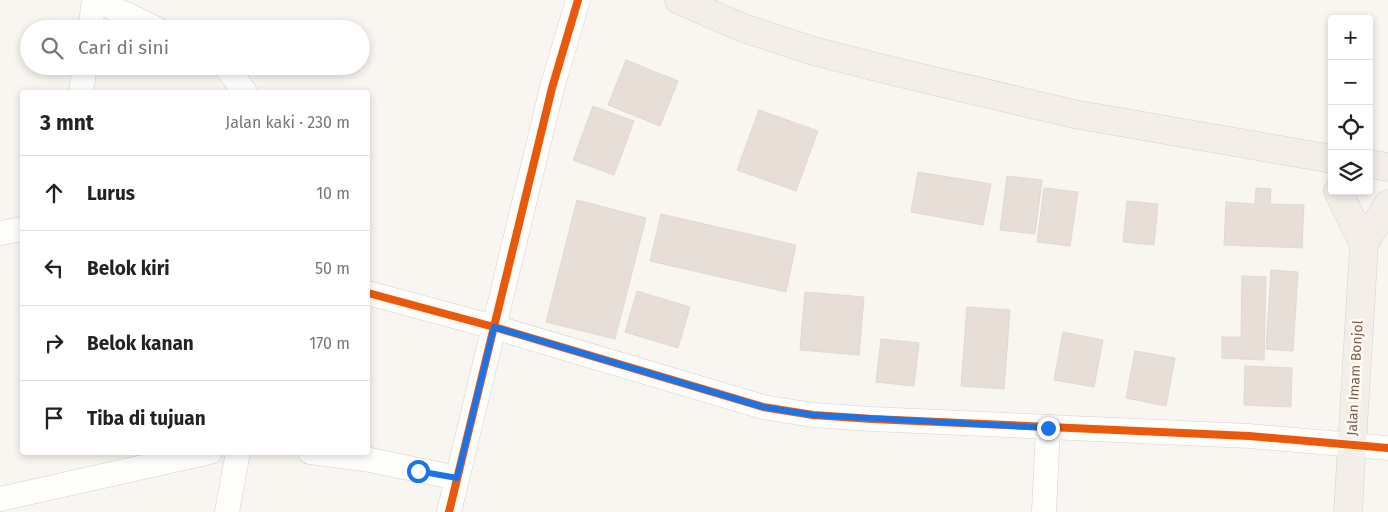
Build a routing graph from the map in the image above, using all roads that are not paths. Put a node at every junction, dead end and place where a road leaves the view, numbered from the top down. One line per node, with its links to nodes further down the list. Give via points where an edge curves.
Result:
1 (95, 0): 4 (street); 5 (street)
2 (578, 0): 19 (street, via 552,88)
3 (679, 0): 10 (main road, via 743,28 892,71 1074,114)
4 (92, 20)
5 (138, 20)
6 (84, 75): 8 (street)
7 (231, 75): 9 (street)
8 (81, 90)
9 (243, 90)
10 (1328, 164)
11 (1373, 165): 12 (main road)
12 (1388, 167)
13 (1340, 195): 17 (main road)
14 (1388, 204): 17 (main road)
15 (20, 229): 16 (street)
16 (0, 233)
17 (1364, 244): 21 (main road, Jalan Imam Bonjol)
18 (370, 294): 19 (street)
19 (494, 327): 20 (street, via 763,407 813,415); 26 (street)
20 (1048, 428): 21 (street, via 1249,436); 30 (street)
21 (1352, 445): 22 (street); 31 (main road, Jalan Imam Bonjol)
22 (1388, 448)
23 (197, 455): 27 (street)
24 (237, 455): 28 (street)
25 (334, 455): 26 (street)
26 (457, 478): 29 (street)
27 (0, 499)
28 (227, 512)
29 (449, 512)
30 (1044, 512)
31 (1348, 512)

